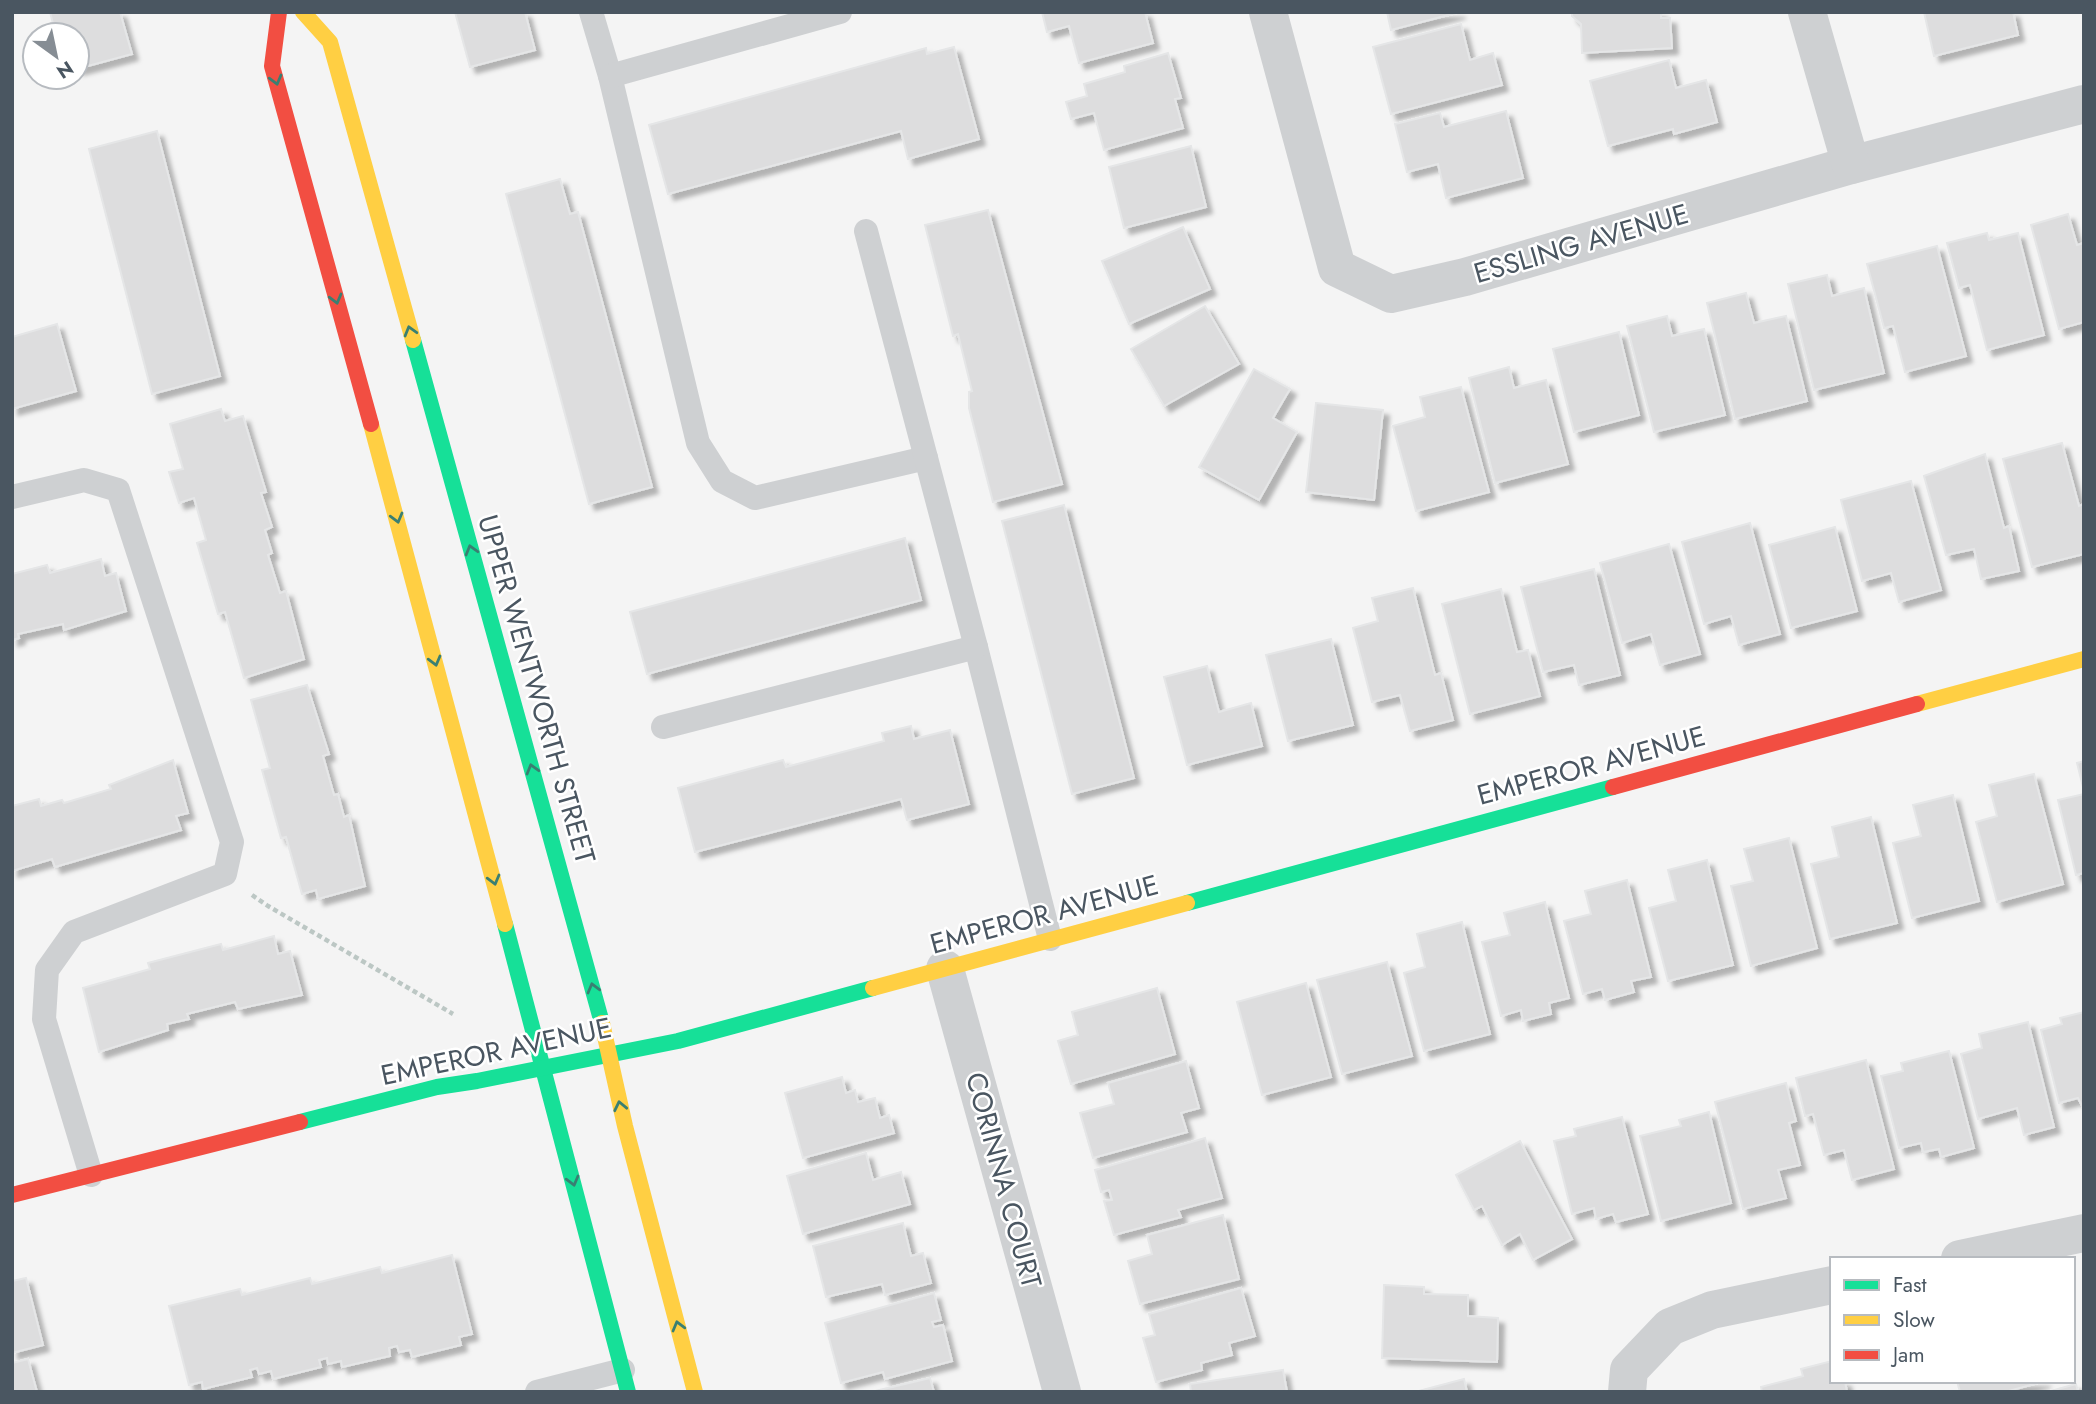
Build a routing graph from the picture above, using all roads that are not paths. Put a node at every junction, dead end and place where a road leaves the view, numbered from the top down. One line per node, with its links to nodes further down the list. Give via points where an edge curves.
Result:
1 (279, 12): 19 (main road, one-way to 19, via 272,66)
2 (303, 12): 18 (main road, UPPER WENTWORTH STREET, one-way to 2, via 330,42)
3 (591, 12): 7 (lane)
4 (840, 12): 7 (lane)
5 (1268, 12): 9 (street, ESSLING AVENUE, via 1337,268 1391,294 1465,277)
6 (1807, 12): 9 (street)
7 (610, 76): 11 (lane, via 698,443 722,481 755,498)
8 (2084, 104): 9 (street, ESSLING AVENUE)
9 (1851, 165)
10 (866, 231): 11 (lane)
11 (926, 458): 13 (lane)
12 (12, 497): 20 (lane, via 84,480 118,490 232,842 225,874 74,932 47,970 44,1019)
13 (976, 647): 15 (lane); 16 (lane)
14 (2084, 659): 16 (main road, EMPEROR AVENUE)
15 (663, 727)
16 (1050, 939): 17 (main road, EMPEROR AVENUE)
17 (945, 969): 18 (main road, EMPEROR AVENUE, via 678,1041); 28 (street, CORINNA COURT)
18 (609, 1055): 19 (main road, EMPEROR AVENUE); 27 (main road, UPPER WENTWORTH STREET, one-way to 18)
19 (543, 1068): 20 (main road, EMPEROR AVENUE, via 437,1087); 25 (main road, one-way to 25)
20 (90, 1175): 21 (main road, EMPEROR AVENUE)
21 (12, 1195)
22 (2084, 1233): 23 (street)
23 (1970, 1257)
24 (1830, 1285): 29 (street, via 1713,1310 1671,1327 1629,1370)
25 (625, 1381): 26 (lane)
26 (537, 1392)
27 (695, 1392)
28 (1062, 1392)
29 (1627, 1392)

